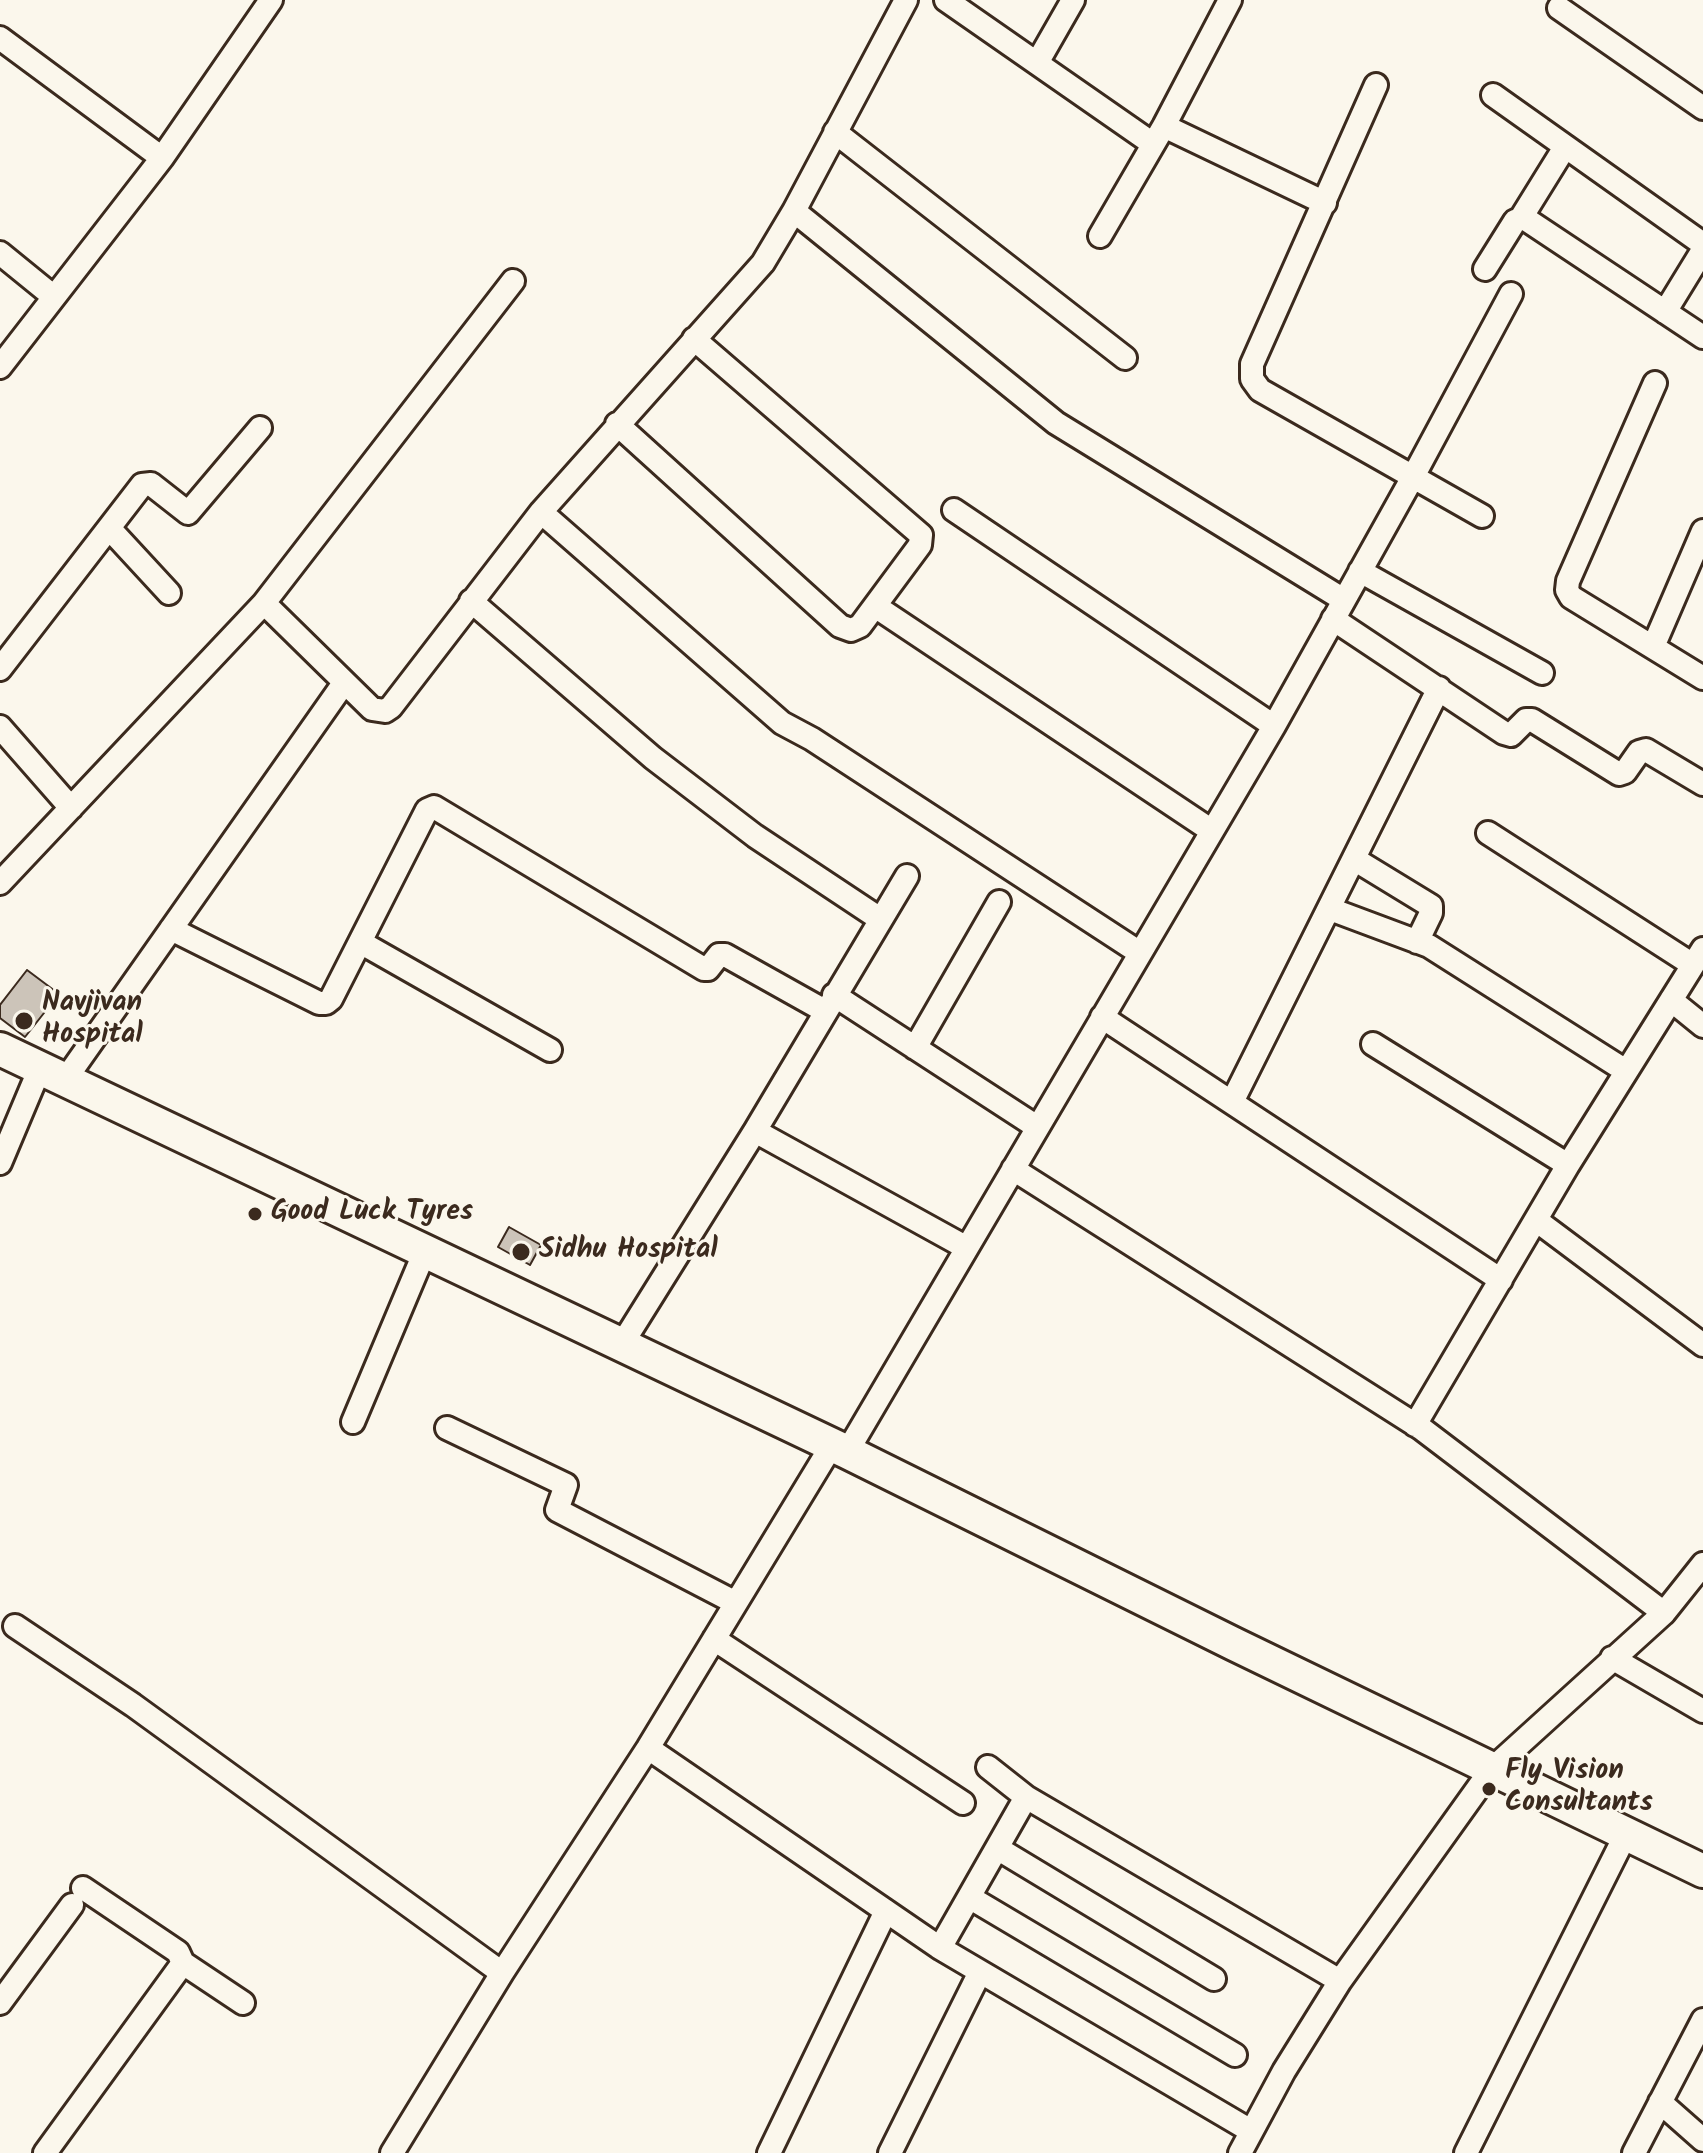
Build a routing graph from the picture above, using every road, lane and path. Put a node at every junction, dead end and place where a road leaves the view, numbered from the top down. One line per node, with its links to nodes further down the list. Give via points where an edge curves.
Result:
1 (271, 0): 15 (street)
2 (906, 0): 12 (street)
3 (946, 0): 8 (street)
4 (1073, 0): 8 (street)
5 (1230, 0): 13 (street)
6 (1559, 8): 11 (street)
7 (0, 38): 15 (street)
8 (1037, 63): 13 (street)
9 (1376, 85): 16 (street)
10 (1493, 95): 14 (street)
11 (1703, 108)
12 (835, 132): 17 (street); 29 (street)
13 (1158, 135): 16 (street); 19 (street)
14 (1565, 147): 18 (street); 20 (street)
15 (162, 158): 25 (street)
16 (1325, 203): 34 (street, via 1252,364 1252,379 1260,390)
17 (794, 211): 28 (street, via 763,263); 45 (street, via 1056,423)
18 (1521, 218): 22 (street); 26 (street)
19 (1100, 236)
20 (1703, 247): 26 (street)
21 (0, 253): 25 (street)
22 (1485, 269)
23 (513, 281): 43 (street)
24 (1511, 294): 34 (street)
25 (54, 297): 30 (street)
26 (1665, 312): 27 (street)
27 (1703, 337)
28 (694, 339): 32 (street); 44 (street, via 921,535 920,545)
29 (1125, 358)
30 (0, 367)
31 (1655, 383): 46 (street, via 1567,585 1571,597)
32 (617, 424): 36 (street); 44 (street, via 845,629 860,626)
33 (260, 428): 38 (street, via 189,512 146,483)
34 (1414, 475): 37 (street); 40 (street)
35 (954, 510): 52 (street)
36 (541, 512): 42 (street); 67 (street, via 782,723)
37 (1482, 516)
38 (109, 528): 41 (street); 47 (street)
39 (1703, 531): 46 (street)
40 (1360, 571): 45 (street); 48 (street)
41 (169, 593)
42 (471, 601): 50 (street, via 385,711 372,709); 63 (street, via 653,758 755,836)
43 (264, 603): 50 (street); 55 (street)
44 (875, 606): 56 (street)
45 (1339, 610): 51 (street); 52 (street)
46 (1653, 647): 49 (street)
47 (0, 669)
48 (1542, 673)
49 (1703, 678)
50 (344, 683): 64 (street)
51 (1439, 688): 54 (street, via 1507,734 1532,720 1619,774 1646,750); 58 (street)
52 (1274, 726): 56 (street)
53 (0, 727): 55 (street)
54 (1703, 784)
55 (71, 808): 60 (street)
56 (1212, 831): 67 (street)
57 (1488, 833): 68 (street)
58 (1354, 859): 62 (street); 66 (street, via 1431,906)
59 (907, 876): 63 (street)
60 (0, 883)
61 (999, 902): 74 (street)
62 (1330, 909): 66 (street); 79 (street)
63 (880, 919): 70 (street)
64 (171, 929): 65 (street, via 323,1003 331,999); 78 (street)
65 (360, 942): 70 (street, via 427,810 434,807 704,969 725,955); 76 (street)
66 (1417, 942): 77 (street)
67 (1140, 953): 71 (street)
68 (1698, 957): 69 (street)
69 (1671, 1000): 72 (street); 77 (street)
70 (830, 1003): 74 (street); 81 (street)
71 (1102, 1017): 79 (street); 80 (street)
72 (1703, 1026)
73 (1373, 1044): 83 (street)
74 (915, 1048): 80 (street)
75 (0, 1049): 78 (main road)
76 (550, 1050)
77 (1626, 1071): 83 (street)
78 (53, 1074): 82 (street); 87 (main road)
79 (1232, 1102): 88 (street)
80 (1037, 1127): 84 (street)
81 (755, 1131): 86 (street); 89 (street)
82 (0, 1163)
83 (1568, 1165): 85 (street)
84 (1013, 1169): 86 (street); 92 (street)
85 (1536, 1220): 88 (street); 90 (street)
86 (967, 1248): 94 (street)
87 (425, 1251): 89 (main road); 91 (street)
88 (1501, 1280): 92 (street)
89 (622, 1344): 94 (main road)
90 (1703, 1345)
91 (353, 1422)
92 (1415, 1425): 97 (street)
93 (447, 1428): 96 (street, via 566,1485 558,1511)
94 (839, 1448): 96 (street); 104 (main road)
95 (1703, 1564): 97 (street)
96 (736, 1603): 99 (street)
97 (1664, 1613): 100 (street)
98 (15, 1626): 115 (street, via 133,1705)
99 (714, 1639): 102 (street); 106 (street)
100 (1612, 1658): 101 (street); 104 (street)
101 (1703, 1711)
102 (648, 1748): 111 (street); 115 (street)
103 (988, 1767): 105 (street)
104 (1491, 1770): 107 (main road); 117 (street)
105 (1026, 1797): 108 (street); 117 (street)
106 (963, 1803)
107 (1626, 1834): 109 (main road); 130 (street)
108 (997, 1848): 110 (street); 116 (street)
109 (1703, 1871)
110 (969, 1897): 112 (street); 121 (street)
111 (886, 1911): 112 (street); 128 (street)
112 (940, 1948): 114 (street)
113 (183, 1963): 118 (street, via 178,1952 78,1897); 119 (street); 126 (street)
114 (980, 1972): 123 (street); 125 (street)
115 (502, 1973): 127 (street)
116 (1214, 1979)
117 (1340, 1981): 123 (street)
118 (0, 2003)
119 (243, 2003)
120 (1703, 2020): 122 (street)
121 (1235, 2055)
122 (1660, 2102): 124 (street); 131 (street)
123 (1251, 2131): 129 (street)
124 (1703, 2140)
125 (894, 2152)
126 (45, 2153)
127 (392, 2153)
128 (769, 2153)
129 (1240, 2153)
130 (1466, 2153)
131 (1634, 2153)

